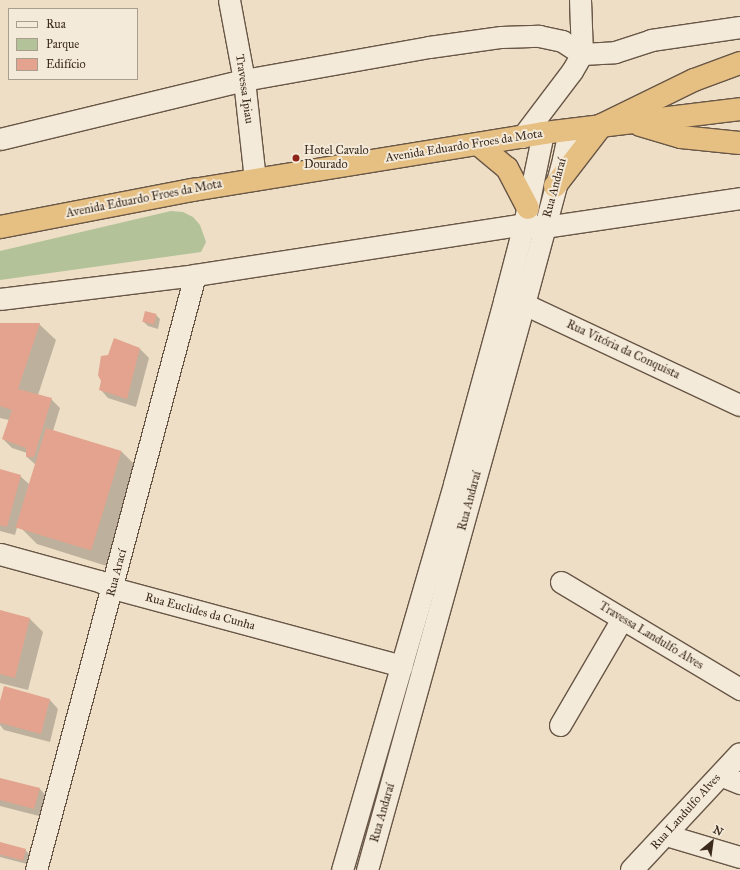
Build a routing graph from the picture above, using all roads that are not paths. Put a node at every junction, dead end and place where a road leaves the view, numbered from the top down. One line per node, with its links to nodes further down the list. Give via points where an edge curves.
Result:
1 (229, 0): 6 (street, Travessa Ipiau)
2 (580, 0): 4 (street)
3 (740, 27): 4 (street, via 651,40 615,52)
4 (582, 54): 6 (street, via 562,41 539,36 501,37 429,47); 12 (street)
5 (740, 63): 9 (highway, via 694,80)
6 (244, 80): 13 (street); 16 (street, Travessa Ipiau)
7 (740, 109): 8 (highway, Avenida Eduardo Froes da Mota)
8 (633, 123): 9 (highway, Avenida Eduardo Froes da Mota); 14 (highway, via 681,137)
9 (602, 126): 10 (highway, Avenida Eduardo Froes da Mota); 17 (highway)
10 (569, 131): 11 (highway, Avenida Eduardo Froes da Mota); 17 (street, Rua Andaraí)
11 (543, 133): 12 (highway, Avenida Eduardo Froes da Mota); 19 (street, Rua Andaraí)
12 (522, 137): 15 (highway, Avenida Eduardo Froes da Mota)
13 (0, 139)
14 (740, 143)
15 (478, 144): 16 (highway, Avenida Eduardo Froes da Mota); 19 (highway, via 507,168)
16 (255, 180): 20 (highway, Avenida Eduardo Froes da Mota)
17 (555, 186): 19 (street, Rua Andaraí)
18 (740, 198): 19 (street)
19 (532, 219): 21 (street); 23 (street, Rua Andaraí); 24 (street, Rua Andaraí)
20 (0, 227)
21 (195, 275): 22 (street); 28 (street, Rua Arací)
22 (0, 299)
23 (504, 300): 24 (street, Rua Vitória da Conquista); 30 (street, Rua Andaraí)
24 (524, 304): 25 (street, Rua Vitória da Conquista); 40 (street, Rua Andaraí)
25 (740, 405)
26 (0, 554): 28 (street, Rua Euclides da Cunha, via 99,580)
27 (561, 582): 29 (street, Travessa Landulfo Alves)
28 (113, 588): 30 (street, Rua Euclides da Cunha); 38 (street, Rua Arací)
29 (622, 619): 31 (street, Travessa Landulfo Alves); 32 (street)
30 (402, 666): 39 (street, Rua Andaraí)
31 (740, 689)
32 (560, 726)
33 (740, 754): 34 (street, Rua Landulfo Alves)
34 (720, 775): 35 (street); 36 (street, Rua Landulfo Alves)
35 (740, 783)
36 (666, 835): 37 (street); 41 (street, Rua Landulfo Alves)
37 (740, 857)
38 (36, 870)
39 (342, 870)
40 (367, 870)
41 (632, 870)

